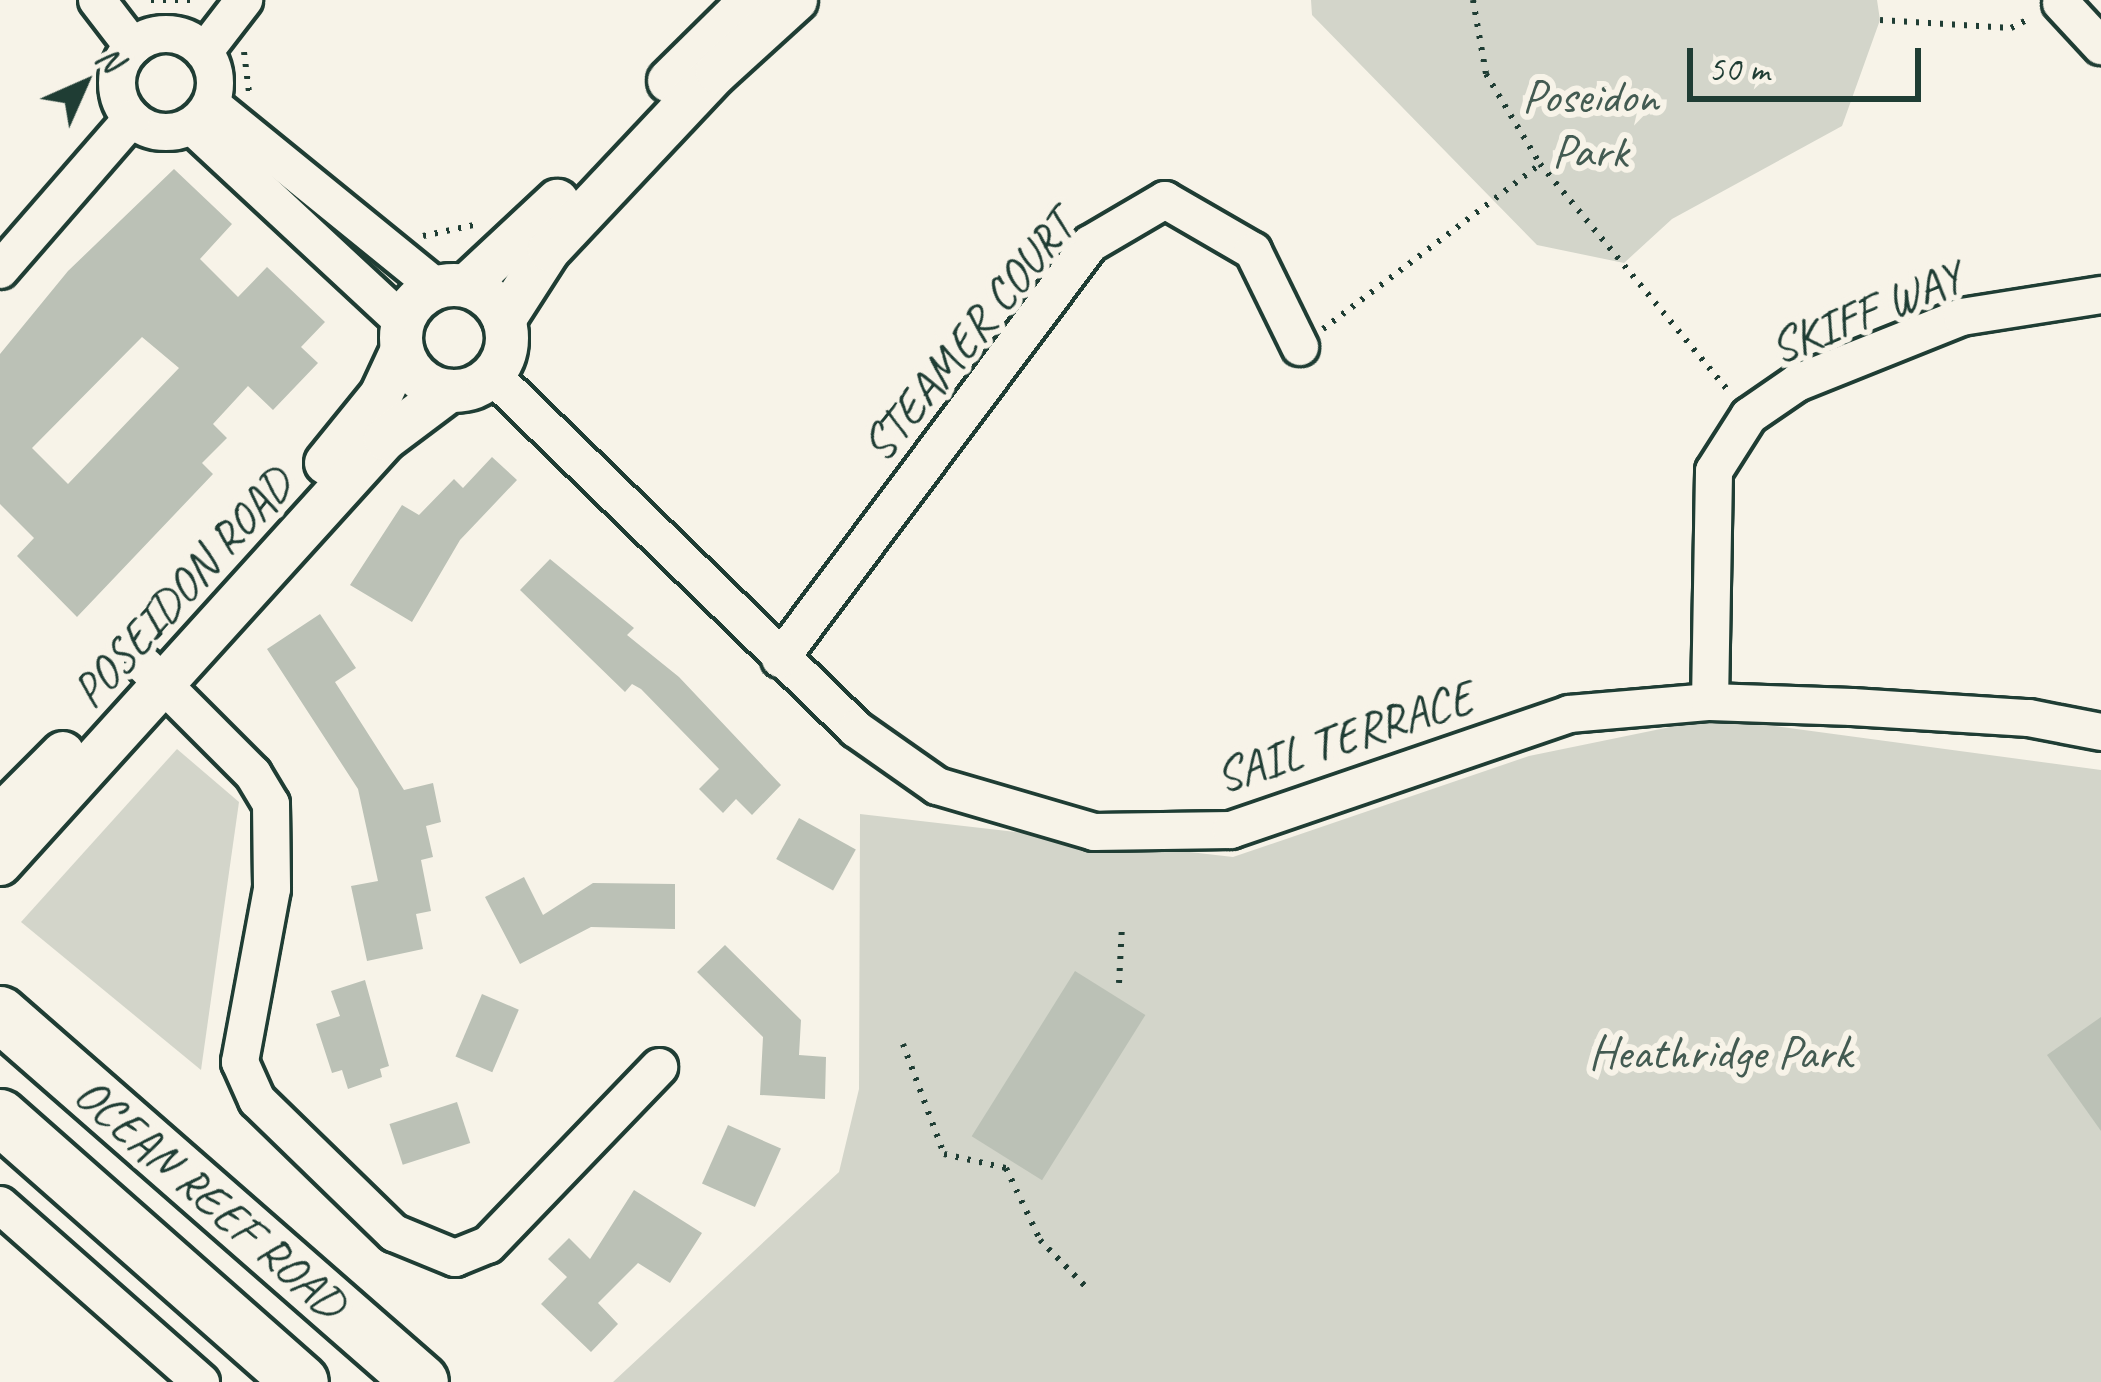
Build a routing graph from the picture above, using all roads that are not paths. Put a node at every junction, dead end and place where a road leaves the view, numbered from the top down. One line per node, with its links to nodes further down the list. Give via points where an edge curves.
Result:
1 (97, 0): 7 (street)
2 (751, 0): 12 (street, via 510,252)
3 (796, 0): 14 (street, via 549,250)
4 (2061, 2): 6 (street)
5 (237, 9): 8 (street)
6 (2101, 46)
7 (133, 47): 8 (street, via 169,34); 10 (street, via 117,82)
8 (204, 52): 9 (street, via 216,81)
9 (201, 115): 10 (street, via 157,131); 12 (street); 15 (street)
10 (132, 118): 11 (street)
11 (0, 271)
12 (451, 286): 14 (street, via 489,298); 15 (street)
13 (2101, 295): 21 (street, SKIFF WAY, via 1962,317 1797,383 1749,416 1714,471)
14 (504, 320): 17 (street, via 506,349)
15 (402, 336): 18 (street, via 419,378); 20 (street, POSEIDON ROAD, via 361,422)
16 (1300, 347): 19 (street, STEAMER COURT, via 1253,250 1165,200 1090,244)
17 (492, 375): 18 (street); 19 (street, SAIL TERRACE)
18 (449, 391): 20 (street, POSEIDON ROAD, via 385,439)
19 (779, 659): 21 (street, SAIL TERRACE, via 856,729 937,786 1094,832 1231,830 1569,714)
20 (154, 676): 23 (street, POSEIDON ROAD); 24 (street, POSEIDON ROAD); 26 (street, via 253,774 271,804 272,890 240,1062 248,1081 257,1100 394,1232 455,1258 488,1245)
21 (1710, 702): 22 (street, SAIL TERRACE, via 2029,718)
22 (2101, 732)
23 (0, 817)
24 (0, 865)
25 (0, 1014): 31 (main road, OCEAN REEF ROAD)
26 (659, 1067)
27 (0, 1117): 30 (main road, OCEAN REEF ROAD)
28 (0, 1205): 29 (street)
29 (201, 1382)
30 (301, 1382)
31 (421, 1382)

